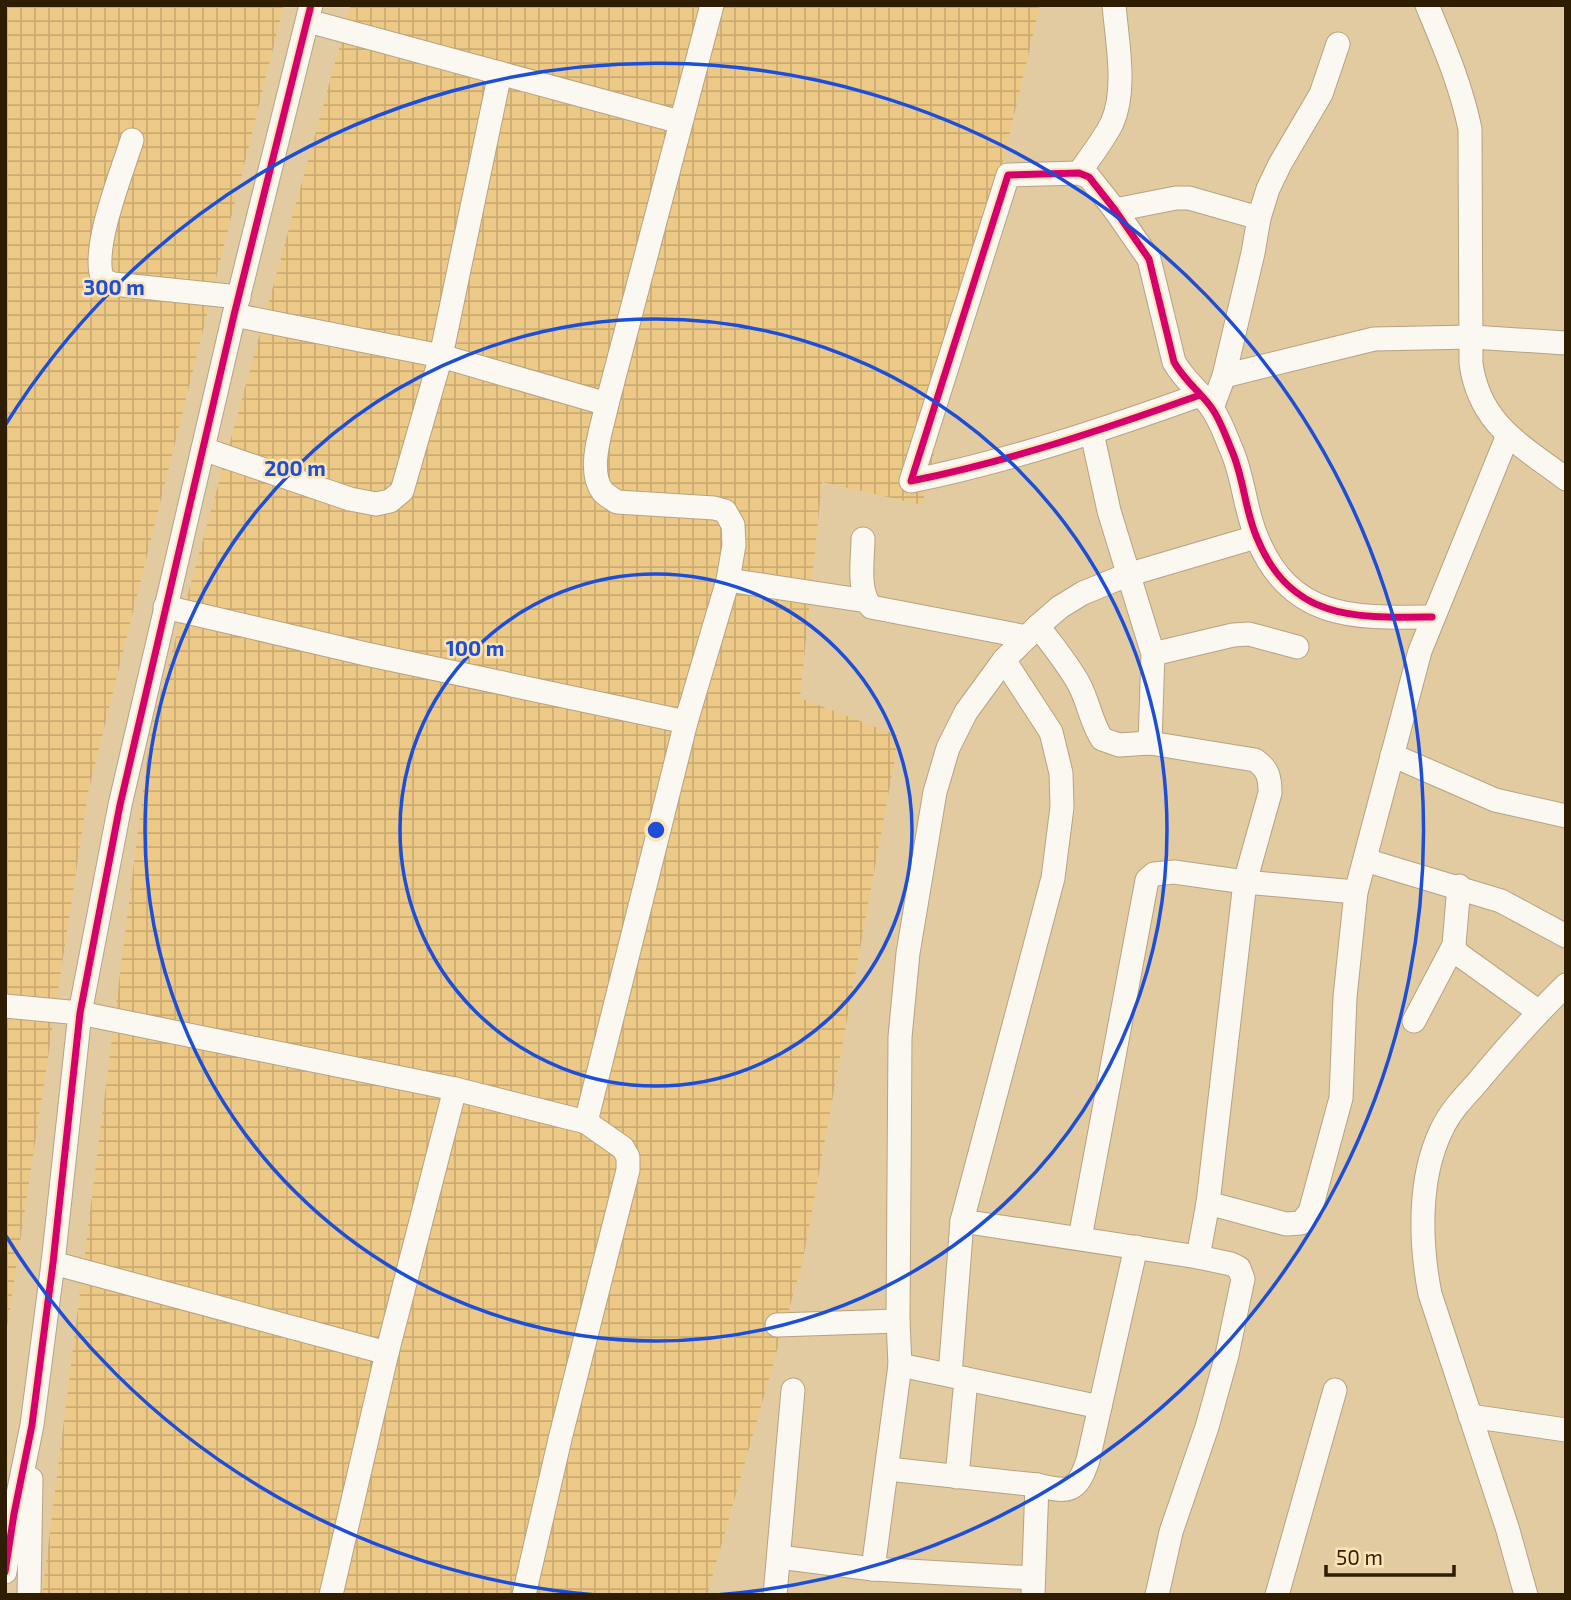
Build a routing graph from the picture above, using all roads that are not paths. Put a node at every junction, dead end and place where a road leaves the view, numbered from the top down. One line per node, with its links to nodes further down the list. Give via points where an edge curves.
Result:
1 (712, 5): 7 (street)
2 (1114, 5): 9 (street, via 1120,94 1112,122)
3 (1427, 5): 13 (street, via 1463,95 1470,129)
4 (309, 13): 6 (street); 12 (street)
5 (1338, 44): 11 (street, via 1326,83 1280,164)
6 (500, 73): 7 (street); 15 (street)
7 (680, 122): 18 (street)
8 (132, 140): 12 (street, via 101,242 99,271 103,280)
9 (1079, 173): 10 (street, via 1089,177); 19 (street, via 1008,175 911,481)
10 (1115, 211): 11 (street, via 1189,198); 17 (street, via 1149,259 1174,362)
11 (1259, 218): 16 (street)
12 (237, 306): 15 (street); 21 (street)
13 (1472, 337): 14 (street); 16 (street, via 1374,339); 20 (street, via 1474,383 1484,407)
14 (1566, 343)
15 (441, 356): 18 (street); 21 (street, via 402,491 390,501 376,504 350,499)
16 (1223, 376): 17 (street)
17 (1206, 402): 19 (street); 23 (street, via 1233,454)
18 (607, 404): 26 (street, via 596,458 596,478 604,494 617,502 725,511 733,525 734,545)
19 (1092, 433): 25 (street)
20 (1508, 435): 22 (street); 29 (street)
21 (204, 449): 28 (street)
22 (1566, 479)
23 (1256, 537): 25 (street); 29 (street, via 1282,581 1306,599 1353,617)
24 (863, 538): 27 (street)
25 (1127, 575): 30 (street, via 1083,593); 32 (street)
26 (728, 580): 27 (street); 34 (street)
27 (867, 601): 30 (street, via 871,607)
28 (165, 607): 34 (street); 47 (street)
29 (1432, 617): 36 (street)
30 (1033, 631): 33 (street); 35 (street, via 1074,675 1102,739 1119,745)
31 (1297, 647): 32 (street, via 1250,634)
32 (1153, 654): 35 (street)
33 (1004, 660): 52 (street, via 1051,732 1061,773 1062,807 1053,878); 57 (street, via 966,712 948,748 935,792 908,953 900,1037)
34 (686, 722): 50 (street)
35 (1150, 743): 39 (street, via 1255,760 1265,767 1270,793)
36 (1392, 755): 37 (street, via 1495,800); 38 (street)
37 (1566, 817)
38 (1365, 860): 40 (street); 41 (street)
39 (1245, 882): 41 (street); 51 (street); 53 (street, via 1174,872 1154,874 1147,880)
40 (1459, 887): 42 (street, via 1501,901); 43 (street)
41 (1356, 892): 51 (street, via 1341,1098 1310,1212 1300,1223 1286,1224)
42 (1566, 936)
43 (1454, 945): 46 (street, via 1463,959); 48 (street)
44 (1566, 985): 46 (street)
45 (5, 1006): 47 (street)
46 (1539, 1012): 65 (street, via 1449,1115 1434,1150 1426,1188 1423,1260)
47 (80, 1013): 49 (street); 56 (street)
48 (1414, 1021)
49 (455, 1089): 50 (street); 59 (street)
50 (586, 1122): 79 (street, via 623,1148 628,1170)
51 (1208, 1203): 55 (street)
52 (962, 1221): 53 (street); 61 (street)
53 (1080, 1238): 54 (street)
54 (1136, 1247): 55 (street); 64 (street)
55 (1198, 1256): 81 (street, via 1239,1268 1243,1279 1227,1355 1171,1532)
56 (53, 1263): 59 (street); 66 (street)
57 (898, 1321): 58 (street); 60 (street)
58 (778, 1325)
59 (387, 1353): 78 (street)
60 (900, 1365): 61 (street); 68 (street)
61 (958, 1377): 64 (street); 70 (street)
62 (793, 1390): 72 (street)
63 (1335, 1390): 82 (street)
64 (1100, 1407): 71 (street, via 1082,1480 1072,1489 1060,1491)
65 (1470, 1416): 67 (street); 83 (street)
66 (32, 1425): 69 (street); 74 (street); 77 (street)
67 (1566, 1430)
68 (888, 1469): 70 (street); 73 (street)
69 (5, 1472)
70 (957, 1477): 71 (street)
71 (1037, 1485): 76 (street)
72 (779, 1557): 73 (street); 80 (street)
73 (873, 1569): 75 (street)
74 (5, 1572)
75 (939, 1584): 76 (street)
76 (1033, 1586)
77 (29, 1595)
78 (331, 1595)
79 (524, 1595)
80 (775, 1595)
81 (1157, 1595)
82 (1277, 1595)
83 (1526, 1595)

